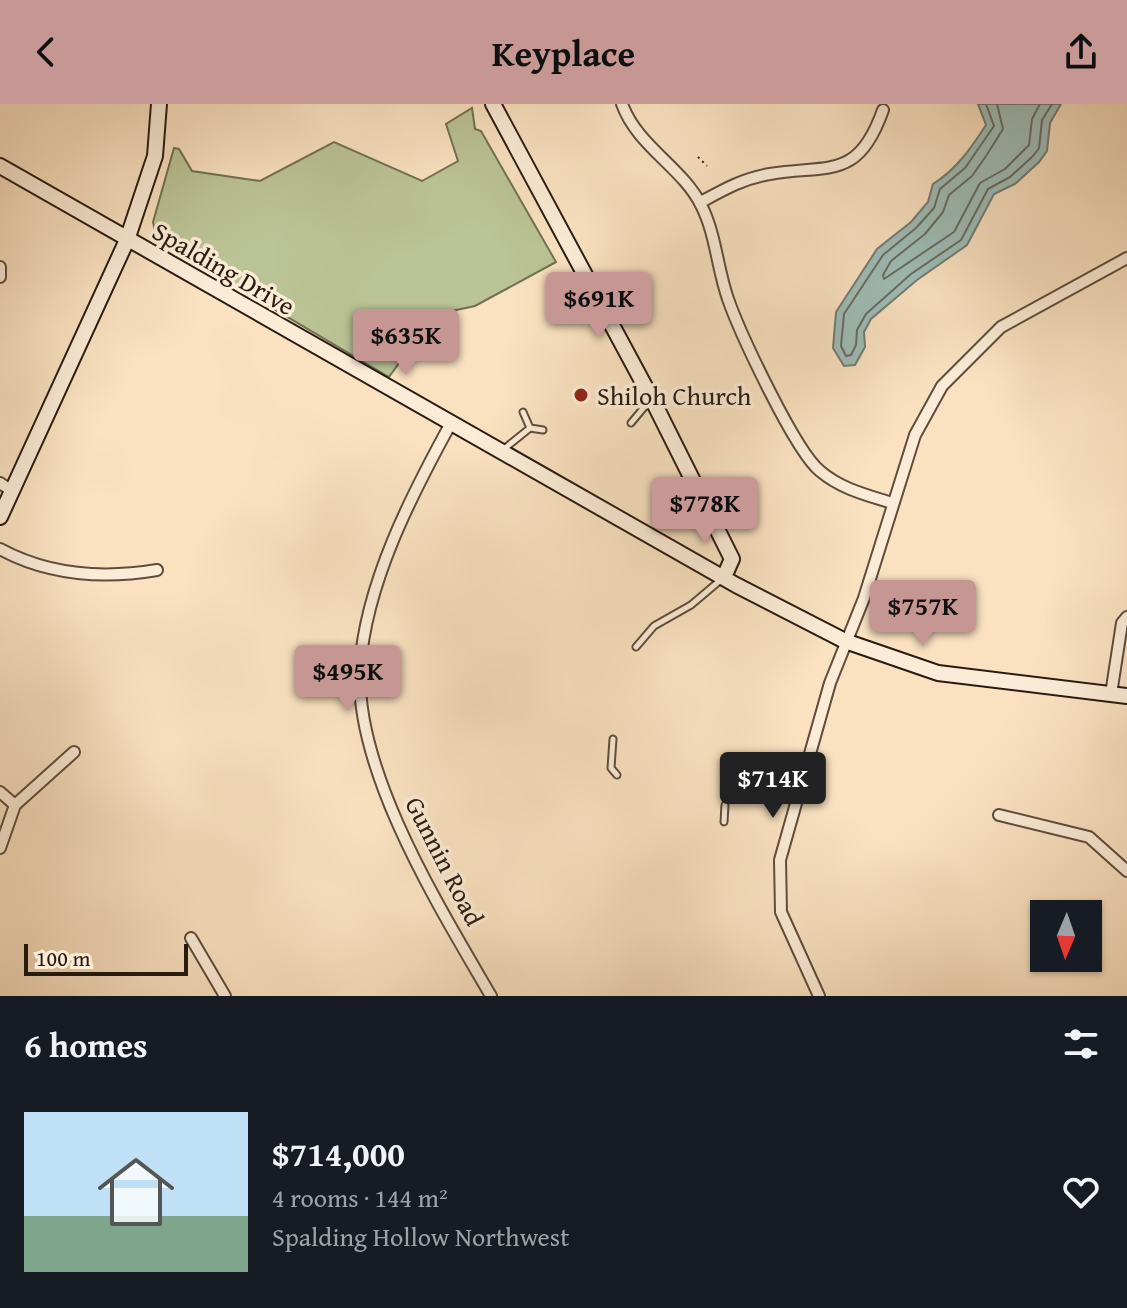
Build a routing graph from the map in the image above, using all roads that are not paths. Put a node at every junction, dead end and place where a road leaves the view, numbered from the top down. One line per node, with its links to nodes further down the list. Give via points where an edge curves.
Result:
1 (159, 104): 7 (main road, via 155,156)
2 (493, 104): 11 (main road)
3 (622, 104): 6 (street, via 645,140)
4 (883, 110): 6 (street, via 874,134 846,163 821,171 749,178)
5 (0, 166): 7 (main road, Spalding Drive)
6 (701, 202): 19 (street, via 728,299 799,445 819,470 839,483)
7 (127, 240): 13 (main road, Spalding Drive); 18 (main road)
8 (1127, 258): 19 (street, via 1001,327 978,346 929,406)
9 (0, 267): 10 (street)
10 (0, 277)
11 (655, 405): 14 (lane, via 646,405); 23 (main road, via 732,559)
12 (523, 412): 15 (lane)
13 (451, 423): 17 (main road, Spalding Drive); 40 (street, Gunnin Road, via 391,551 368,617 360,669 369,744 397,826)
14 (631, 423)
15 (530, 428): 16 (lane); 17 (lane)
16 (543, 430)
17 (501, 452): 23 (main road, Spalding Drive)
18 (6, 487): 20 (main road)
19 (892, 503): 25 (street, via 864,598)
20 (0, 517)
21 (0, 549): 22 (street, via 26,563 63,572 124,575)
22 (157, 570)
23 (724, 577): 25 (main road, Spalding Drive); 26 (lane, via 691,605 654,626)
24 (1127, 617): 27 (street)
25 (845, 641): 27 (main road, Spalding Drive, via 938,673); 42 (street, via 780,860 781,912)
26 (636, 647)
27 (1111, 694): 28 (main road, Spalding Drive)
28 (1127, 696)
29 (613, 739): 31 (lane, via 611,768)
30 (74, 752): 33 (street)
31 (617, 775)
32 (0, 792): 33 (street)
33 (15, 805): 37 (street)
34 (725, 805): 36 (lane)
35 (999, 815): 38 (street, via 1089,837)
36 (724, 822)
37 (0, 848)
38 (1127, 871)
39 (191, 938): 41 (street)
40 (487, 995)
41 (225, 996)
42 (819, 996)

